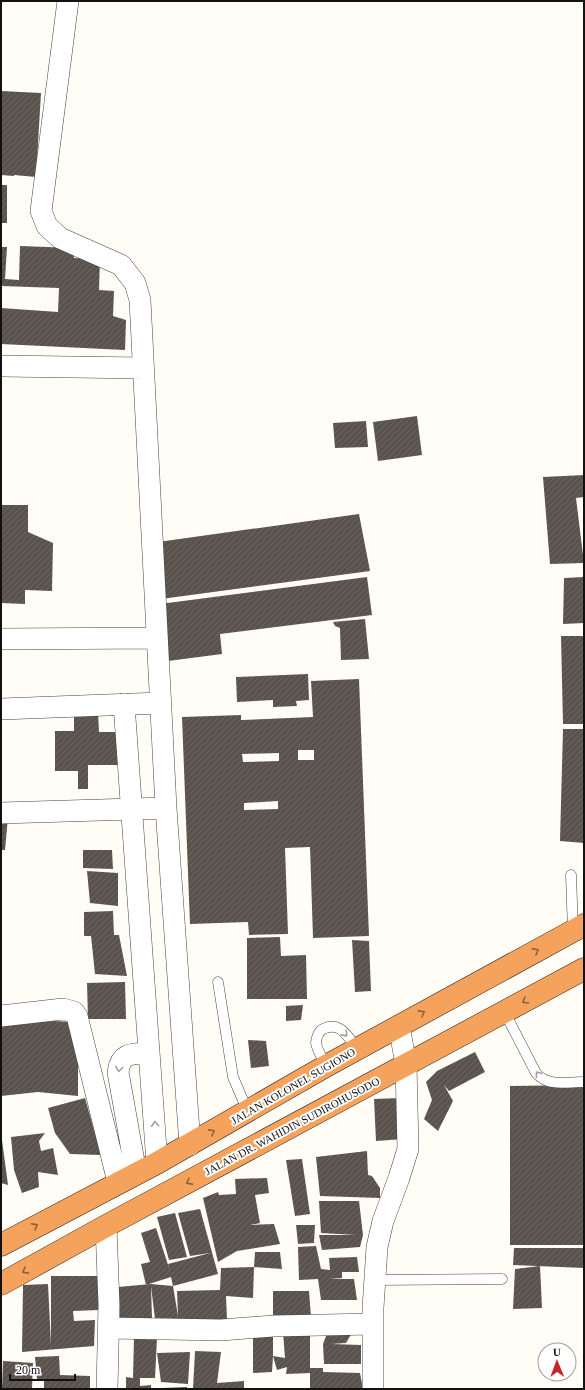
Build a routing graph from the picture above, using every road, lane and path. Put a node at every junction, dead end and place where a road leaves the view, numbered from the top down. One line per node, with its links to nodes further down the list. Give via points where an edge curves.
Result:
1 (68, 1): 3 (street, via 41,211 47,226 60,238 121,266 135,283 140,300)
2 (1, 366): 3 (street)
3 (143, 368): 5 (street)
4 (1, 638): 5 (street)
5 (157, 638): 6 (street)
6 (160, 703): 7 (street); 9 (street)
7 (124, 704): 8 (street); 10 (street)
8 (1, 709)
9 (166, 808): 10 (street); 25 (street)
10 (132, 809): 11 (street); 20 (street)
11 (1, 813)
12 (571, 875): 13 (lane)
13 (579, 928): 18 (highway, JALAN KOLONEL SUGIONO, one-way to 13)
14 (584, 969): 16 (highway, JALAN DR. WAHIDIN SUDIROHUSODO, one-way to 16)
15 (218, 982): 24 (lane, via 233,1077)
16 (505, 1013): 21 (highway, JALAN DR. WAHIDIN SUDIROHUSODO); 23 (lane, one-way to 16, via 547,1082 536,1073)
17 (1, 1016): 27 (street, via 63,1010 74,1012)
18 (399, 1026): 19 (highway, JALAN KOLONEL SUGIONO); 21 (street)
19 (357, 1049): 22 (highway, JALAN KOLONEL SUGIONO); 22 (lane, one-way to 19, via 316,1043 322,1030 332,1026 338,1028 345,1032)
20 (149, 1053): 26 (street, one-way to 20); 27 (street, one-way to 27, via 126,1056 120,1062 118,1072)
21 (406, 1064): 28 (highway, JALAN DR. WAHIDIN SUDIROHUSODO, one-way to 28); 31 (street, via 408,1149 383,1221 377,1247)
22 (326, 1066): 24 (highway, JALAN KOLONEL SUGIONO)
23 (584, 1082)
24 (248, 1112): 25 (highway, JALAN KOLONEL SUGIONO, one-way to 24)
25 (190, 1144): 26 (highway, JALAN KOLONEL SUGIONO)
26 (157, 1163): 27 (highway, JALAN KOLONEL SUGIONO)
27 (127, 1177): 29 (highway, JALAN KOLONEL SUGIONO, one-way to 27)
28 (106, 1226): 32 (highway, JALAN DR. WAHIDIN SUDIROHUSODO, one-way to 32); 34 (street)
29 (1, 1245)
30 (502, 1279): 31 (lane)
31 (375, 1280): 33 (street)
32 (1, 1284)
33 (373, 1324): 34 (street, via 221,1330); 36 (street)
34 (109, 1328): 35 (street)
35 (107, 1389)
36 (373, 1389)

